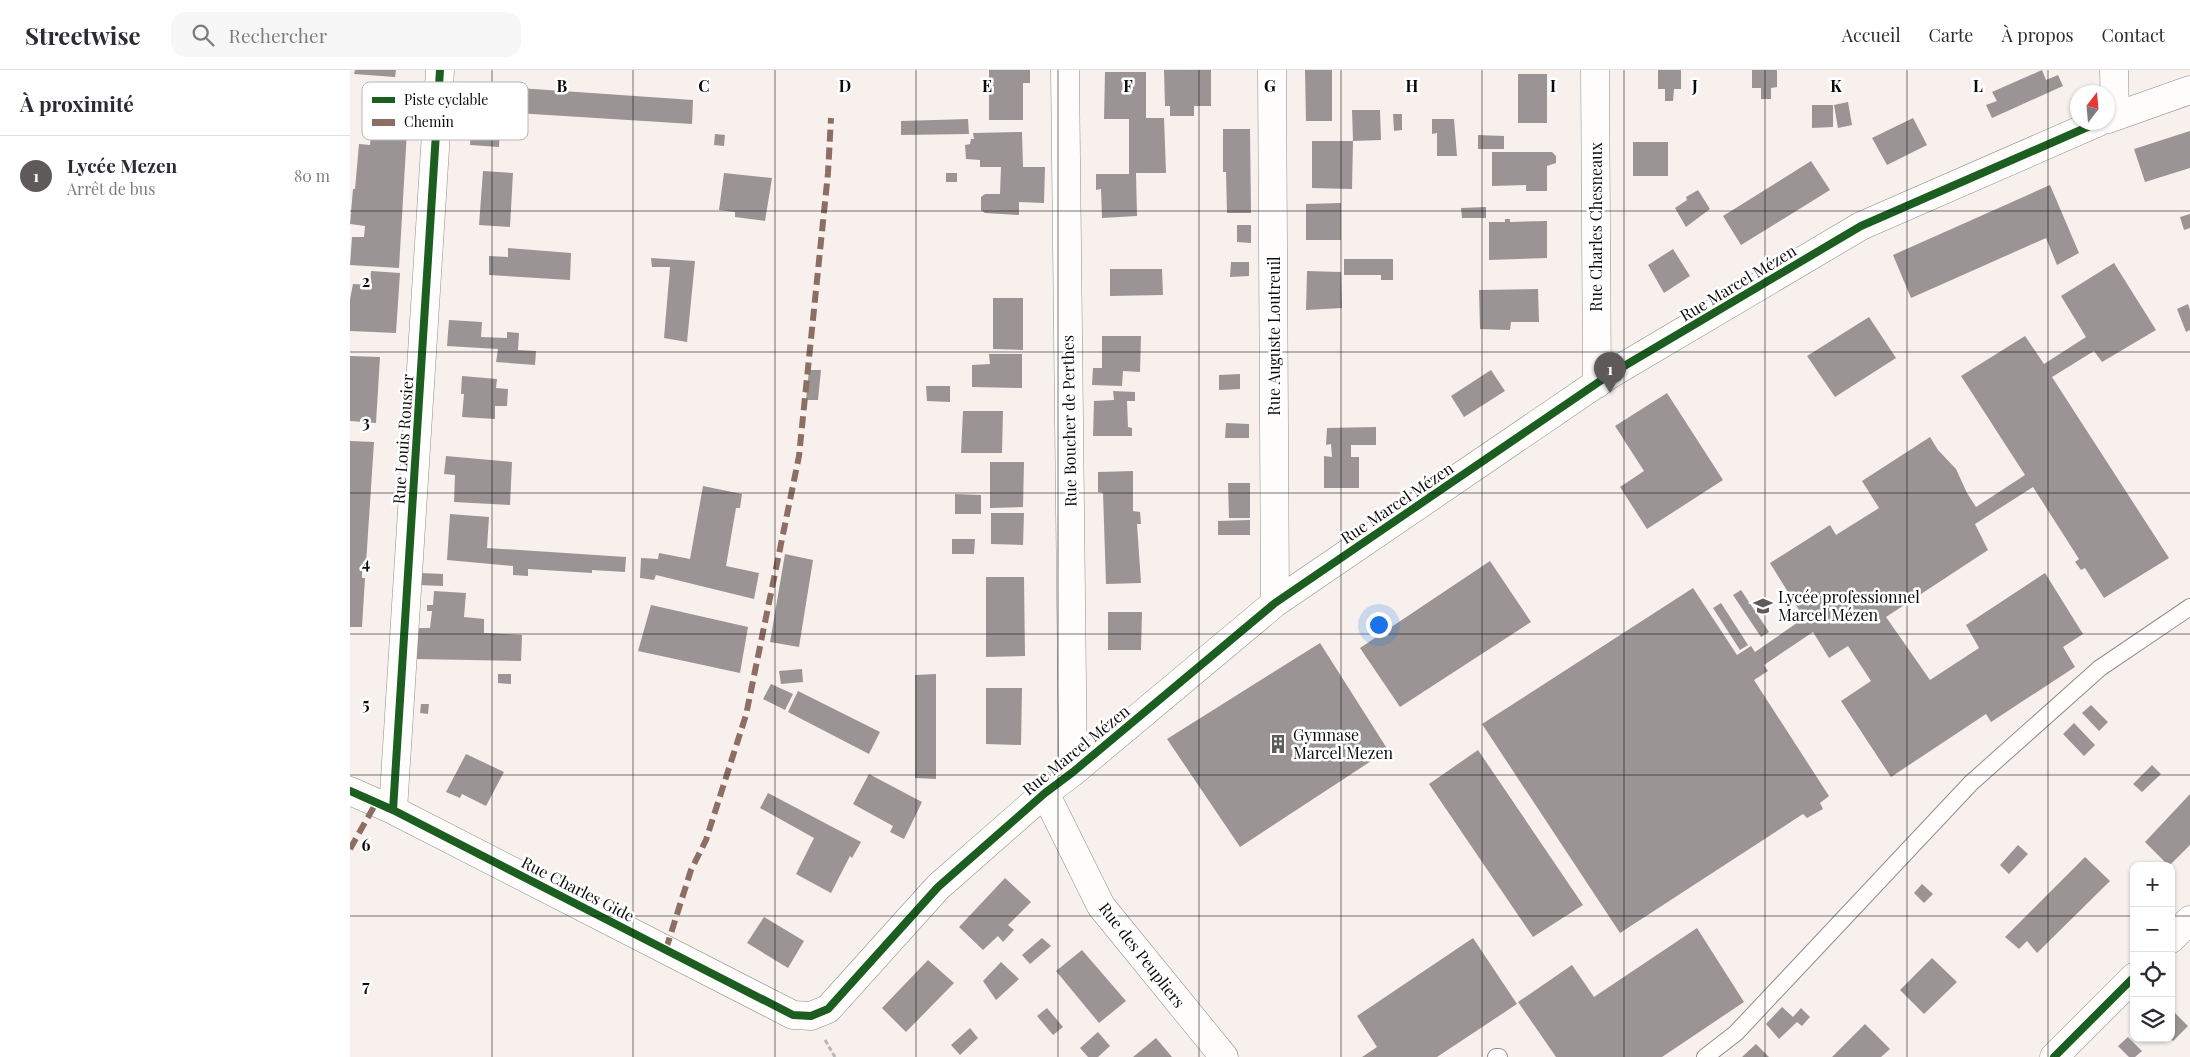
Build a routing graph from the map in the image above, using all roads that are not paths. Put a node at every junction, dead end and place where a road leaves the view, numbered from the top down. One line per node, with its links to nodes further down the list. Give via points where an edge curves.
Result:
1 (1064, 70): 13 (street, Rue Boucher de Perthes)
2 (1272, 70): 11 (street, Rue Auguste Loutreuil)
3 (1595, 70): 10 (street, Rue Charles Chesneaux)
4 (2114, 70): 5 (street)
5 (2112, 85)
6 (2190, 90): 7 (street, Rue Marcel Mézen)
7 (2115, 116)
8 (2082, 130): 10 (street, Rue Marcel Mézen, via 1861,226)
9 (436, 140): 16 (street, Rue Louis Rousier)
10 (1597, 384): 11 (street, Rue Marcel Mézen)
11 (1275, 603): 13 (street, Rue Marcel Mézen)
12 (2190, 607): 22 (lane, via 2100,668 1971,783 1736,1033)
13 (1073, 772): 15 (street, Rue Marcel Mézen)
14 (350, 791): 16 (street, Rue Charles Gide)
15 (1044, 793): 20 (street, Rue Marcel Mézen, via 938,887 828,1009 811,1016); 21 (street, Rue des Peupliers, via 1101,906)
16 (393, 810): 20 (street, Rue Charles Gide)
17 (2190, 920): 18 (street)
18 (2175, 935)
19 (2130, 981): 23 (street)
20 (793, 1014)
21 (1224, 1057)
22 (1705, 1057)
23 (2054, 1057)

